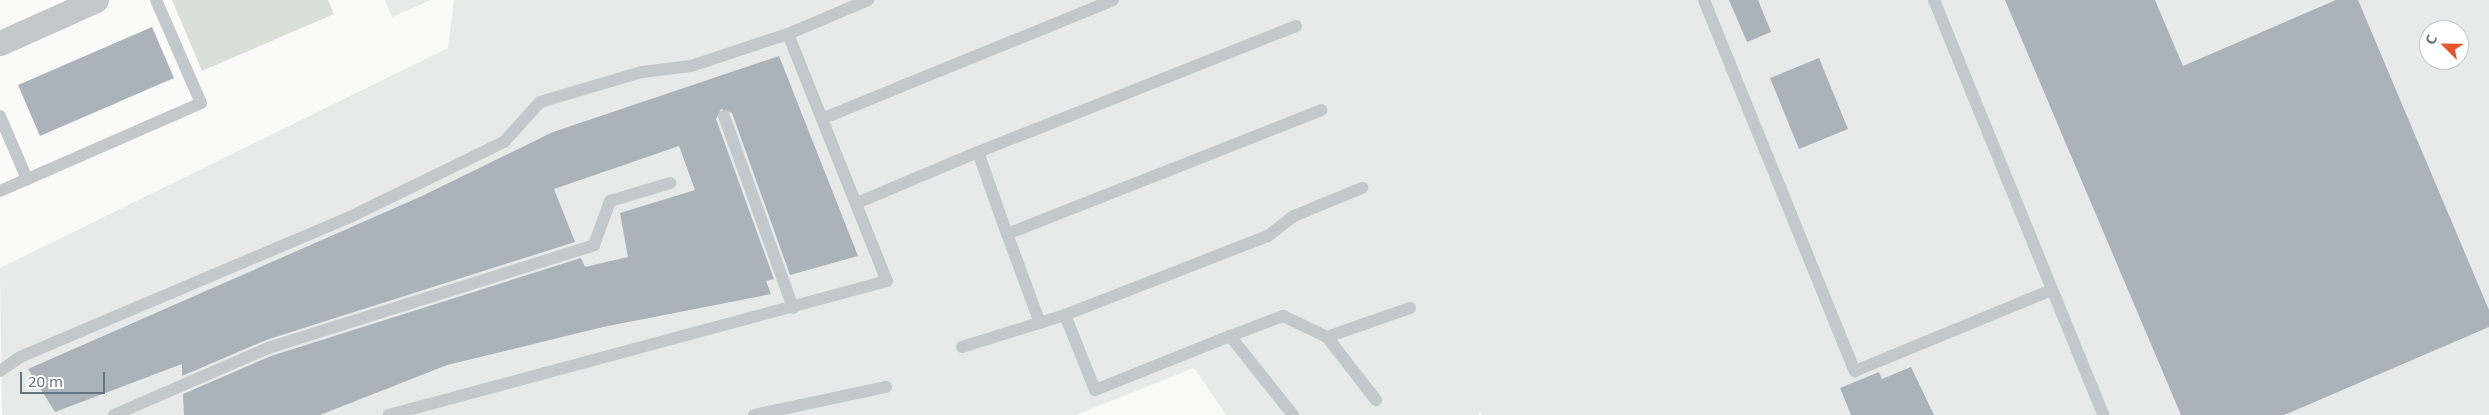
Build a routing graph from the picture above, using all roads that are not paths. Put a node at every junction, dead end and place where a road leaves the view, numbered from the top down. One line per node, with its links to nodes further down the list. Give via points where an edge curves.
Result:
1 (96, 0): 9 (street)
2 (156, 0): 15 (lane, via 201,103)
3 (868, 0): 8 (lane)
4 (1113, 0): 13 (lane)
5 (1704, 0): 21 (lane, via 1856,371)
6 (1934, 0): 21 (lane)
7 (1296, 26): 14 (lane)
8 (788, 34): 13 (lane); 29 (lane, via 692,66 642,72 540,102 504,142 348,218 20,358)
9 (0, 43)
10 (1321, 110): 20 (lane)
11 (0, 116): 15 (lane)
12 (724, 116): 22 (lane)
13 (824, 118): 19 (lane)
14 (978, 152): 19 (lane); 20 (lane)
15 (27, 179): 18 (lane)
16 (670, 183): 32 (lane, via 610,201 594,245 268,348)
17 (1362, 188): 24 (lane, via 1294,216 1268,236)
18 (0, 190)
19 (857, 203): 22 (lane, via 887,281)
20 (1007, 234): 25 (lane)
21 (2052, 290): 36 (lane)
22 (793, 308): 33 (lane, via 505,381)
23 (1410, 308): 27 (lane)
24 (1065, 315): 25 (lane); 26 (lane, via 1095,390)
25 (1040, 323): 28 (lane)
26 (1230, 336): 27 (lane, via 1283,316); 35 (lane)
27 (1327, 338): 31 (lane)
28 (962, 347)
29 (0, 371)
30 (886, 387): 34 (lane)
31 (1376, 400)
32 (114, 415)
33 (388, 415)
34 (754, 415)
35 (1294, 415)
36 (2102, 415)

